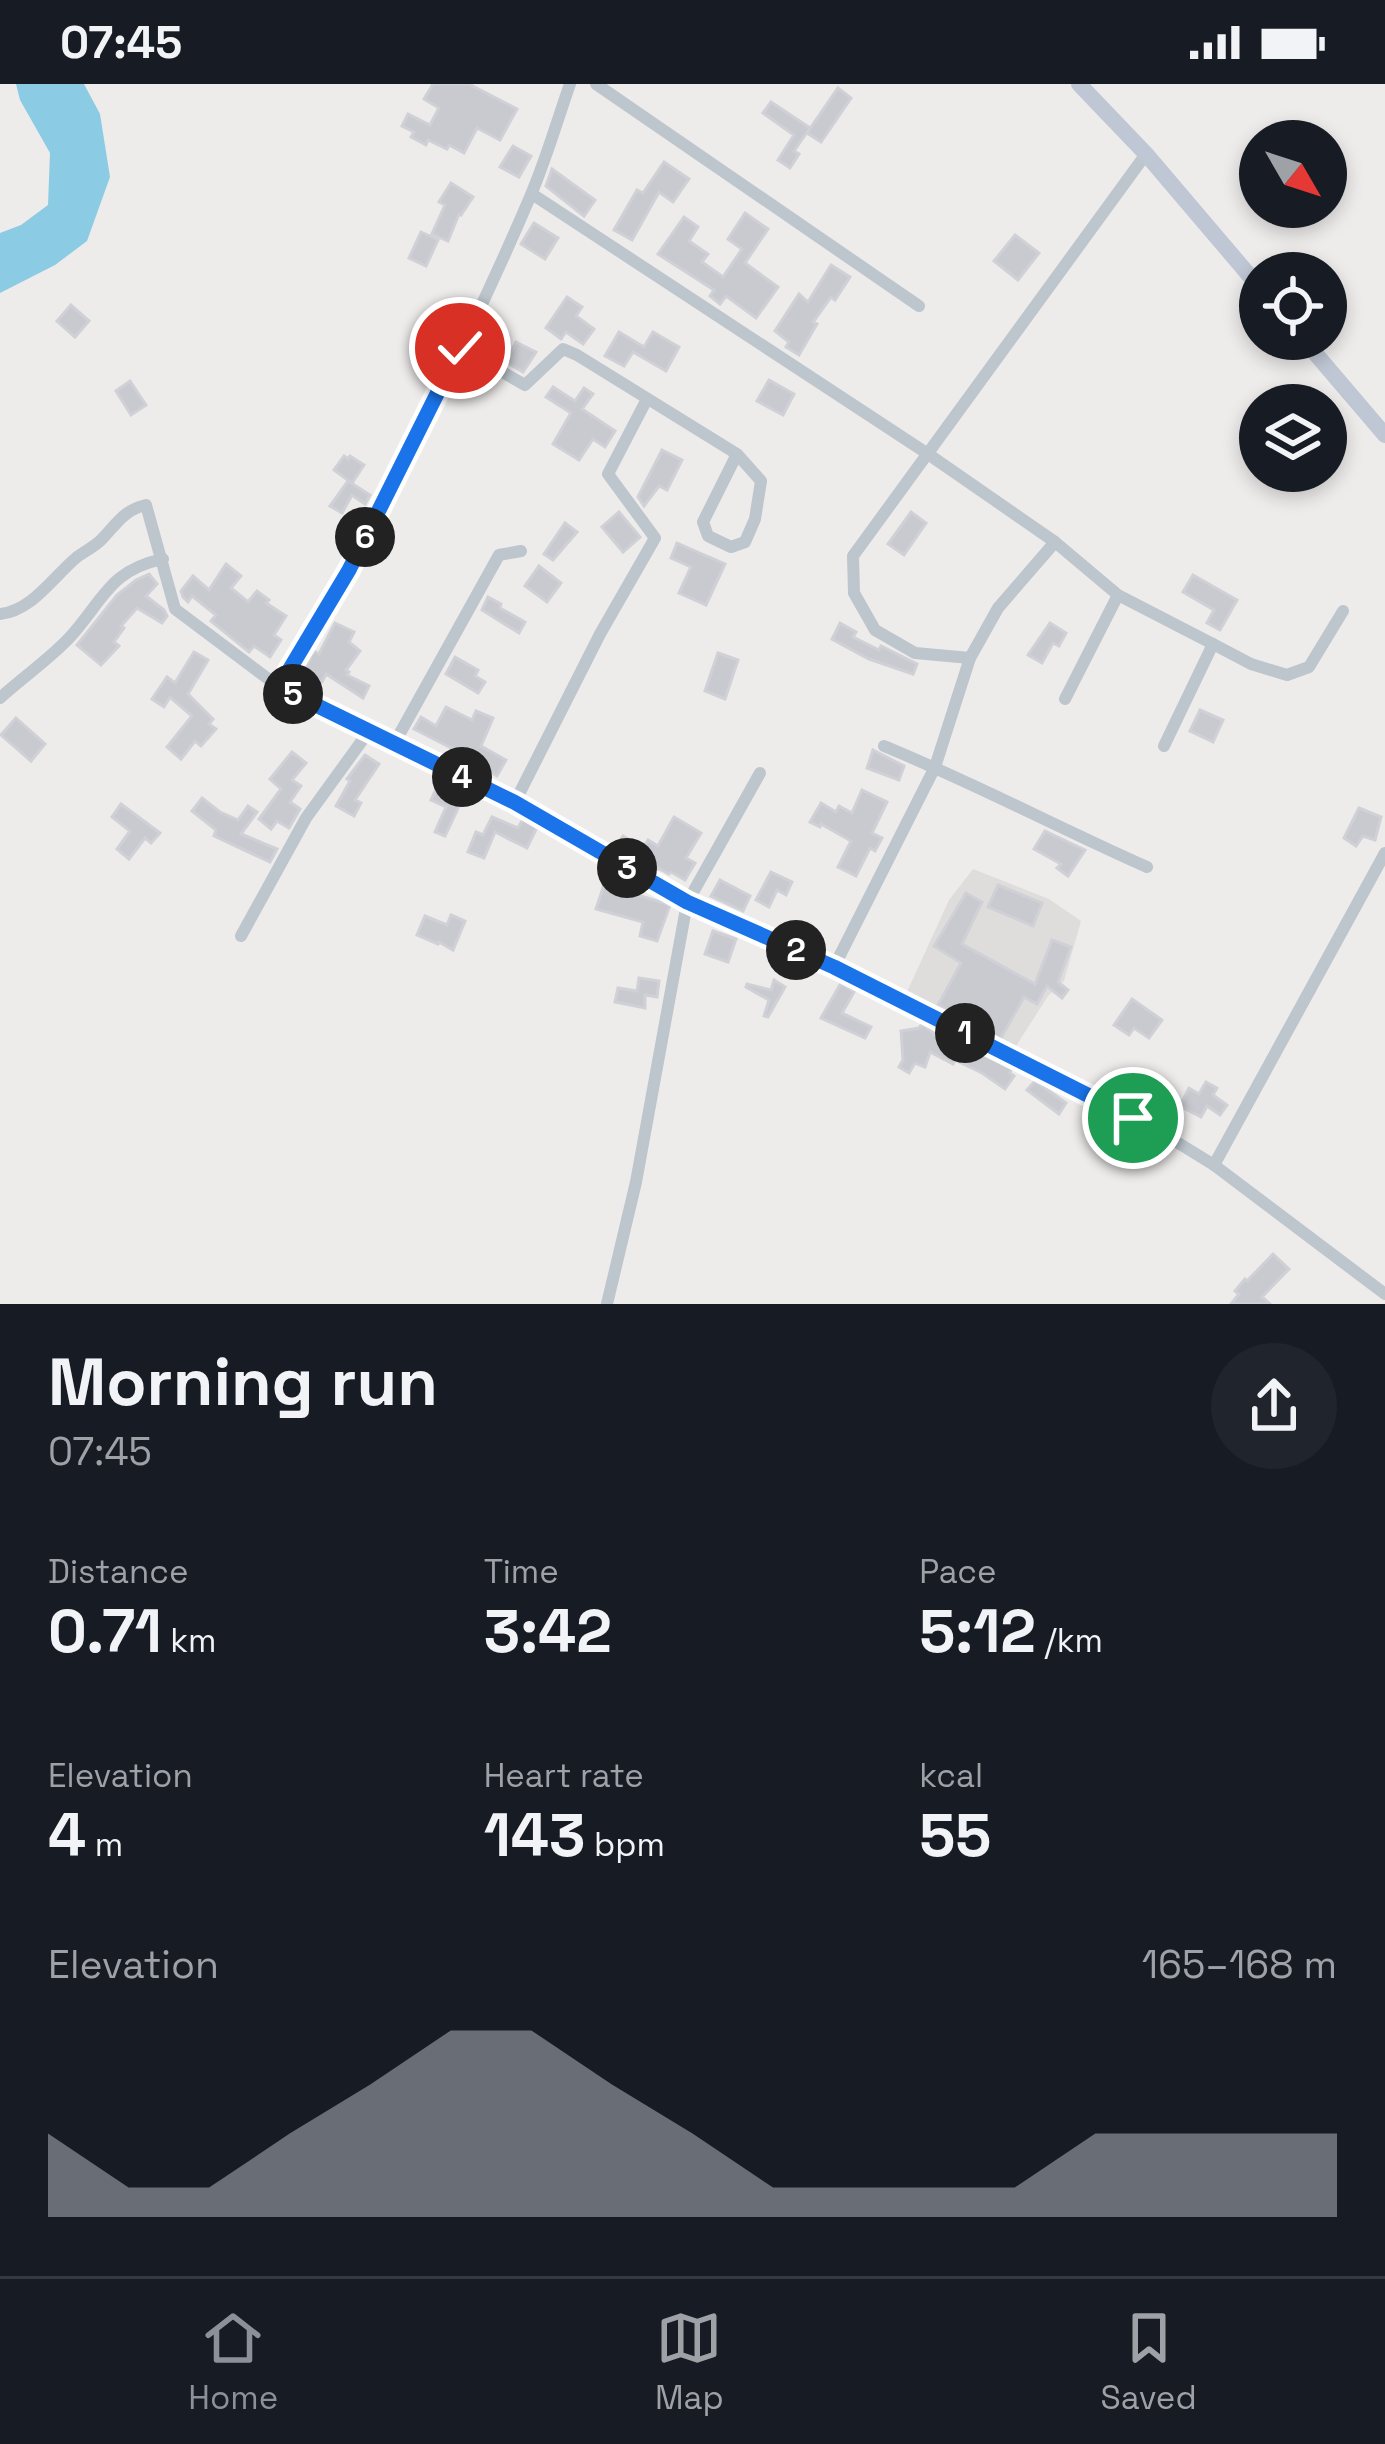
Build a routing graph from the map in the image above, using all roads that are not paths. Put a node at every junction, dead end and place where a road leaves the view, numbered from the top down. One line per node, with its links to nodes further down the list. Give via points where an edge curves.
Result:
1 (570, 84): 5 (street)
2 (596, 84): 7 (street)
3 (1079, 84): 4 (main road)
4 (1146, 154): 6 (main road); 13 (street)
5 (532, 194): 8 (street); 13 (street)
6 (1239, 263)
7 (919, 306)
8 (460, 348): 10 (street, via 525,385 563,349); 22 (street, via 349,570)
9 (1322, 360): 11 (main road)
10 (647, 399): 12 (street); 31 (street, via 608,474 655,538)
11 (1385, 435)
12 (737, 454): 12 (street, via 703,522 708,536 730,548 746,542 760,481)
13 (928, 454): 14 (street); 21 (street, via 853,556 854,593 875,630 915,653)
14 (1055, 542): 17 (street); 21 (street, via 998,608)
15 (521, 551): 26 (street, via 499,555)
16 (163, 559): 19 (street, via 146,506 133,508 21,609); 22 (street, via 175,609); 23 (street, via 126,572 70,638)
17 (1118, 595): 20 (street); 24 (street)
18 (1343, 611): 20 (street, via 1309,667 1287,675)
19 (0, 614)
20 (1213, 644): 28 (street)
21 (970, 658): 29 (street)
22 (279, 687): 25 (street)
23 (0, 698)
24 (1065, 699)
25 (369, 731): 26 (street); 35 (street, via 306,818)
26 (394, 744): 31 (street)
27 (884, 746): 29 (street)
28 (1164, 746)
29 (935, 766): 33 (street); 36 (street)
30 (760, 773): 34 (street)
31 (514, 802): 34 (street)
32 (1385, 853): 37 (street)
33 (1148, 867)
34 (687, 902): 36 (street); 39 (street)
35 (241, 936)
36 (834, 967): 37 (street)
37 (1214, 1165): 38 (street)
38 (1385, 1294)
39 (607, 1304)

